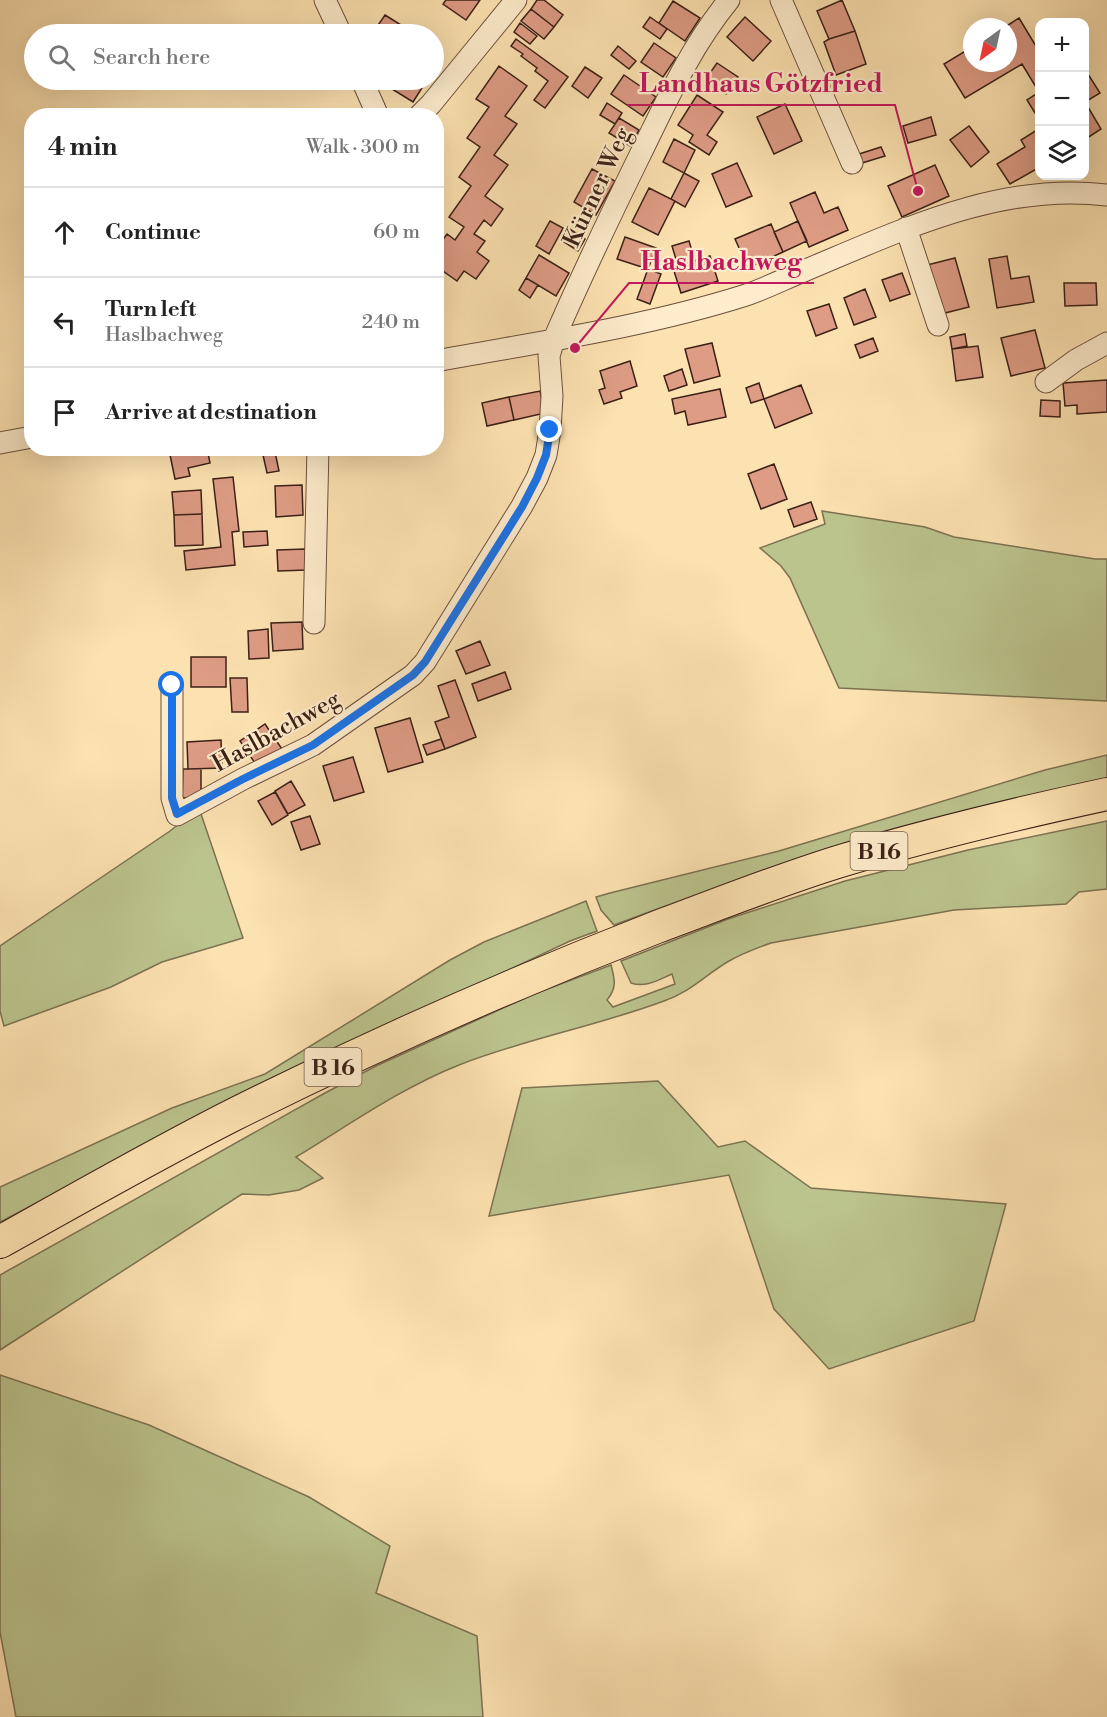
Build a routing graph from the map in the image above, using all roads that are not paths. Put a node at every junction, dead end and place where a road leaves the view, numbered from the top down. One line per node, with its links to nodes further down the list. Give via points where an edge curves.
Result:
1 (325, 0): 5 (street)
2 (516, 0): 6 (street)
3 (729, 0): 15 (street, Kürner Weg, via 682,68)
4 (781, 0): 11 (street)
5 (336, 24)
6 (444, 88)
7 (366, 90): 9 (street)
8 (442, 90): 10 (street)
9 (374, 108)
10 (427, 108)
11 (852, 163)
12 (1107, 195): 13 (street, via 1010,197)
13 (906, 228): 14 (street); 15 (street, via 746,295 652,321)
14 (938, 325)
15 (554, 339): 17 (street); 23 (street, Haslbachweg, via 549,356 550,430 540,470 522,507 413,675 313,745 177,814 172,798)
16 (1107, 343): 18 (street)
17 (444, 360)
18 (1046, 382)
19 (24, 438): 20 (street)
20 (0, 442)
21 (318, 456): 22 (street)
22 (314, 623)
23 (172, 685)
24 (1107, 794): 25 (highway, B 16, via 843,860 576,958 232,1116)
25 (0, 1242)

